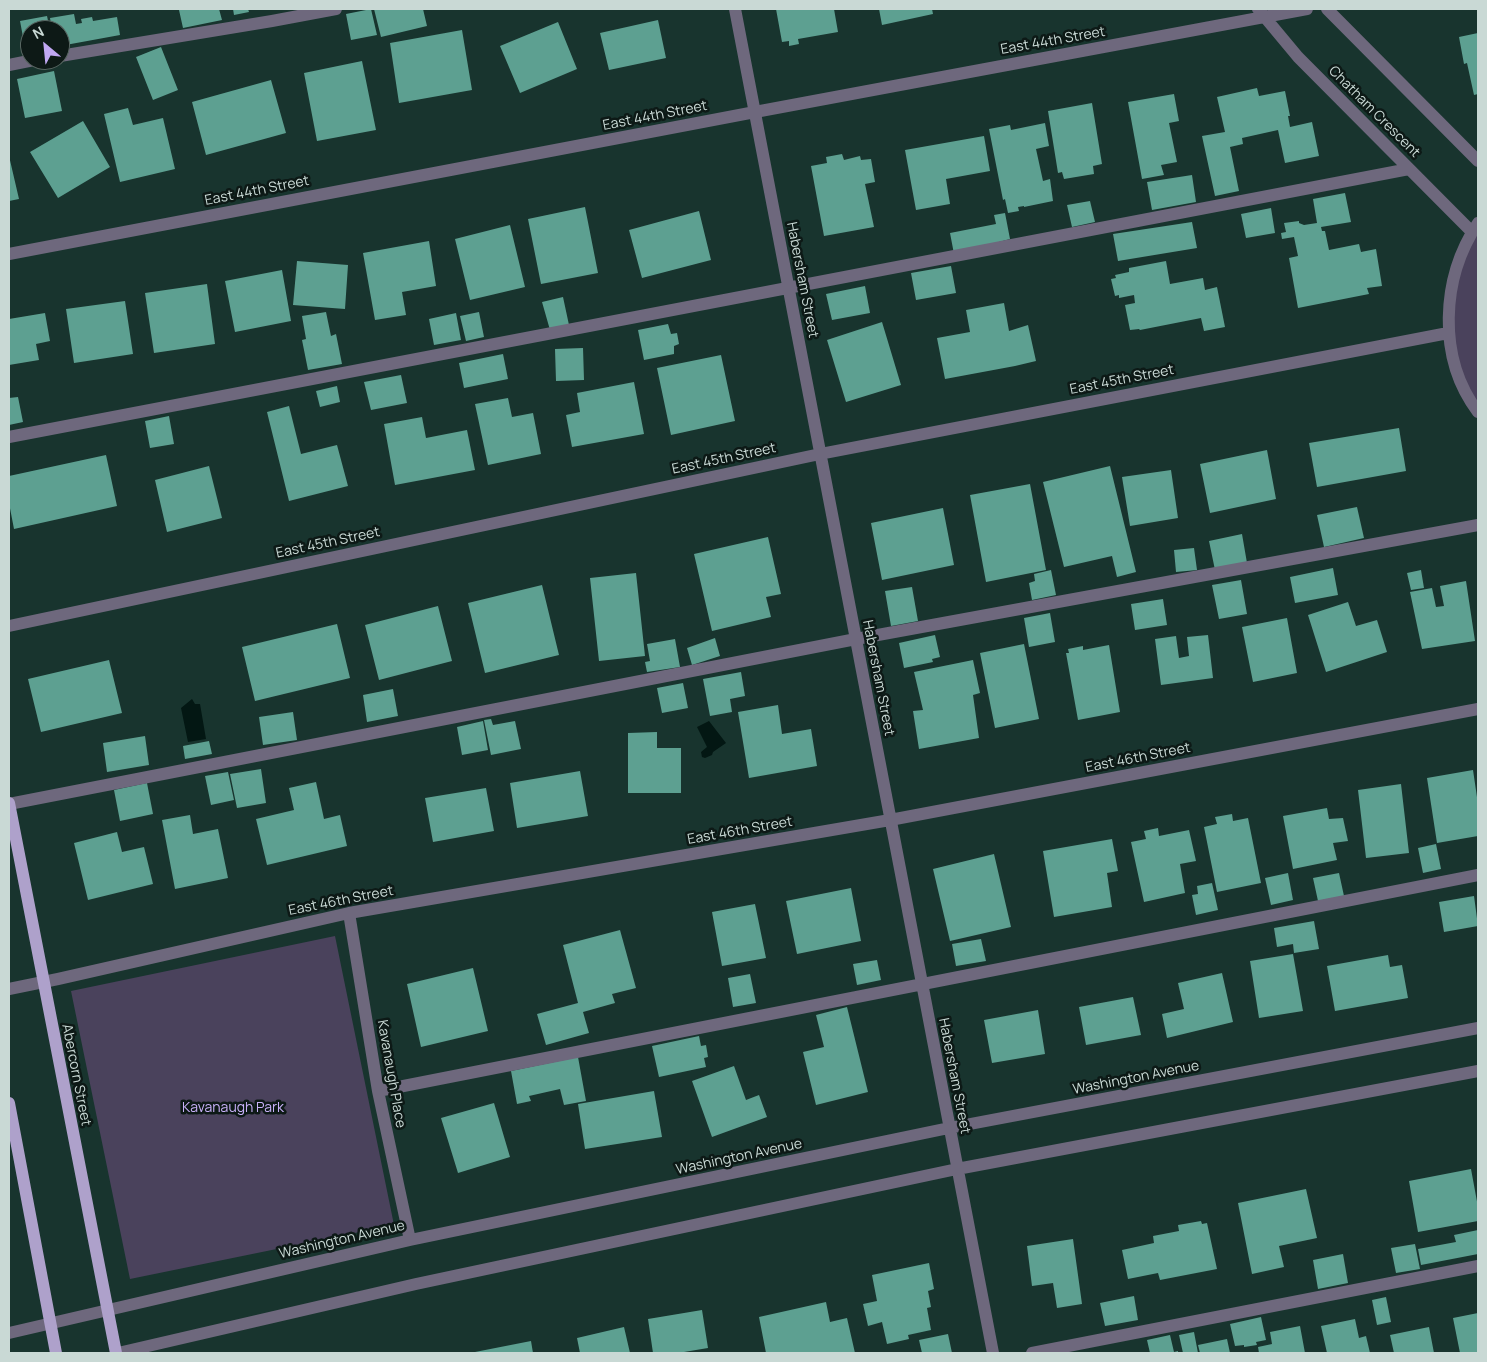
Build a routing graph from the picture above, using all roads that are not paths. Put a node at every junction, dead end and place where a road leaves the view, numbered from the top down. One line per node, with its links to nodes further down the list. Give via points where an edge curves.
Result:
1 (336, 9): 6 (street)
2 (735, 9): 7 (street, Habersham Street)
3 (1306, 9): 5 (street, East 44th Street)
4 (1327, 9): 8 (street)
5 (1261, 13): 7 (street, East 44th Street); 9 (street, Chatham Crescent, via 1298,57)
6 (70, 54)
7 (755, 112): 11 (street, East 44th Street); 12 (street, Habersham Street)
8 (1478, 161)
9 (1409, 169): 10 (street, Chatham Crescent); 12 (street)
10 (1475, 227): 13 (street, via 1452,280)
11 (9, 254)
12 (788, 288): 15 (street); 16 (street, Habersham Street)
13 (1448, 333): 14 (street, via 1456,368); 16 (street, East 45th Street)
14 (1478, 412)
15 (9, 436)
16 (820, 454): 18 (street, East 45th Street); 19 (street, Habersham Street)
17 (1478, 525): 19 (street)
18 (9, 626)
19 (856, 640): 21 (street); 22 (street, Habersham Street)
20 (1478, 709): 22 (street, East 46th Street)
21 (9, 803): 25 (main road, Abercorn Street)
22 (890, 820): 24 (street, East 46th Street); 26 (street, Habersham Street)
23 (1478, 875): 26 (street)
24 (349, 913): 25 (street, East 46th Street); 30 (street, Kavanaugh Place)
25 (43, 982): 27 (street, East 46th Street); 37 (main road, Abercorn Street)
26 (922, 984): 30 (street); 32 (street, Habersham Street)
27 (9, 988)
28 (1478, 1028): 32 (street, Washington Avenue)
29 (1478, 1070): 34 (street)
30 (378, 1090): 35 (street, Kavanaugh Place)
31 (9, 1103): 33 (main road)
32 (949, 1128): 34 (street, Habersham Street); 35 (street, Washington Avenue)
33 (14, 1155): 38 (main road)
34 (957, 1169): 41 (street, via 426,1282); 42 (street, Habersham Street)
35 (410, 1240): 37 (street, Washington Avenue)
36 (1478, 1266): 43 (street)
37 (107, 1310): 38 (street, Washington Avenue); 41 (main road, Abercorn Street)
38 (51, 1322): 39 (street, Washington Avenue); 40 (main road)
39 (9, 1332)
40 (56, 1353)
41 (117, 1353)
42 (992, 1353)
43 (1032, 1353)

